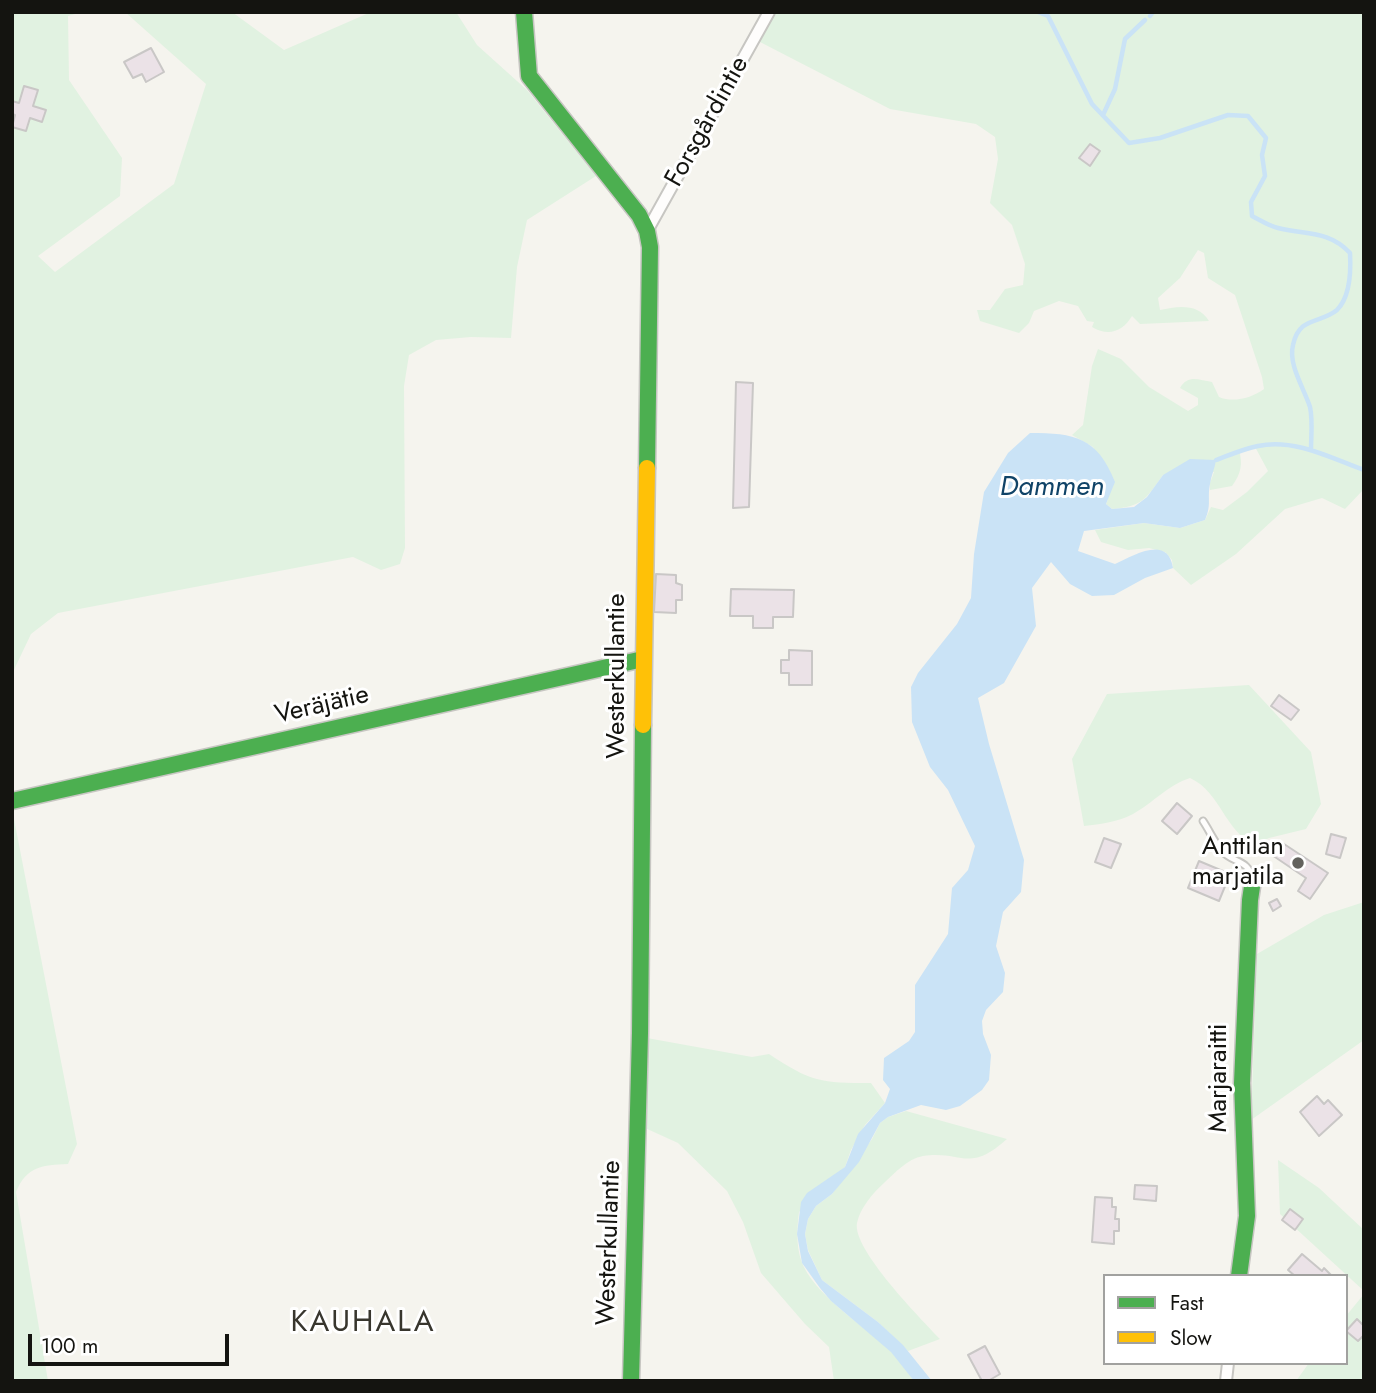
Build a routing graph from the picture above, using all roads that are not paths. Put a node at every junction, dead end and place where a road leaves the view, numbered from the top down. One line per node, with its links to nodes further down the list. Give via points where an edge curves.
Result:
1 (524, 12): 3 (street, Westerkullantie, via 529,76)
2 (769, 12): 3 (street, Forsgårdintie)
3 (647, 231): 4 (street, Westerkullantie)
4 (643, 659): 5 (street, Veräjätie); 9 (street, Westerkullantie)
5 (12, 801)
6 (1203, 821): 7 (lane, via 1223,852 1251,870)
7 (1253, 880): 8 (street, Marjaraitti, via 1242,1083 1247,1216)
8 (1239, 1274)
9 (631, 1381)

